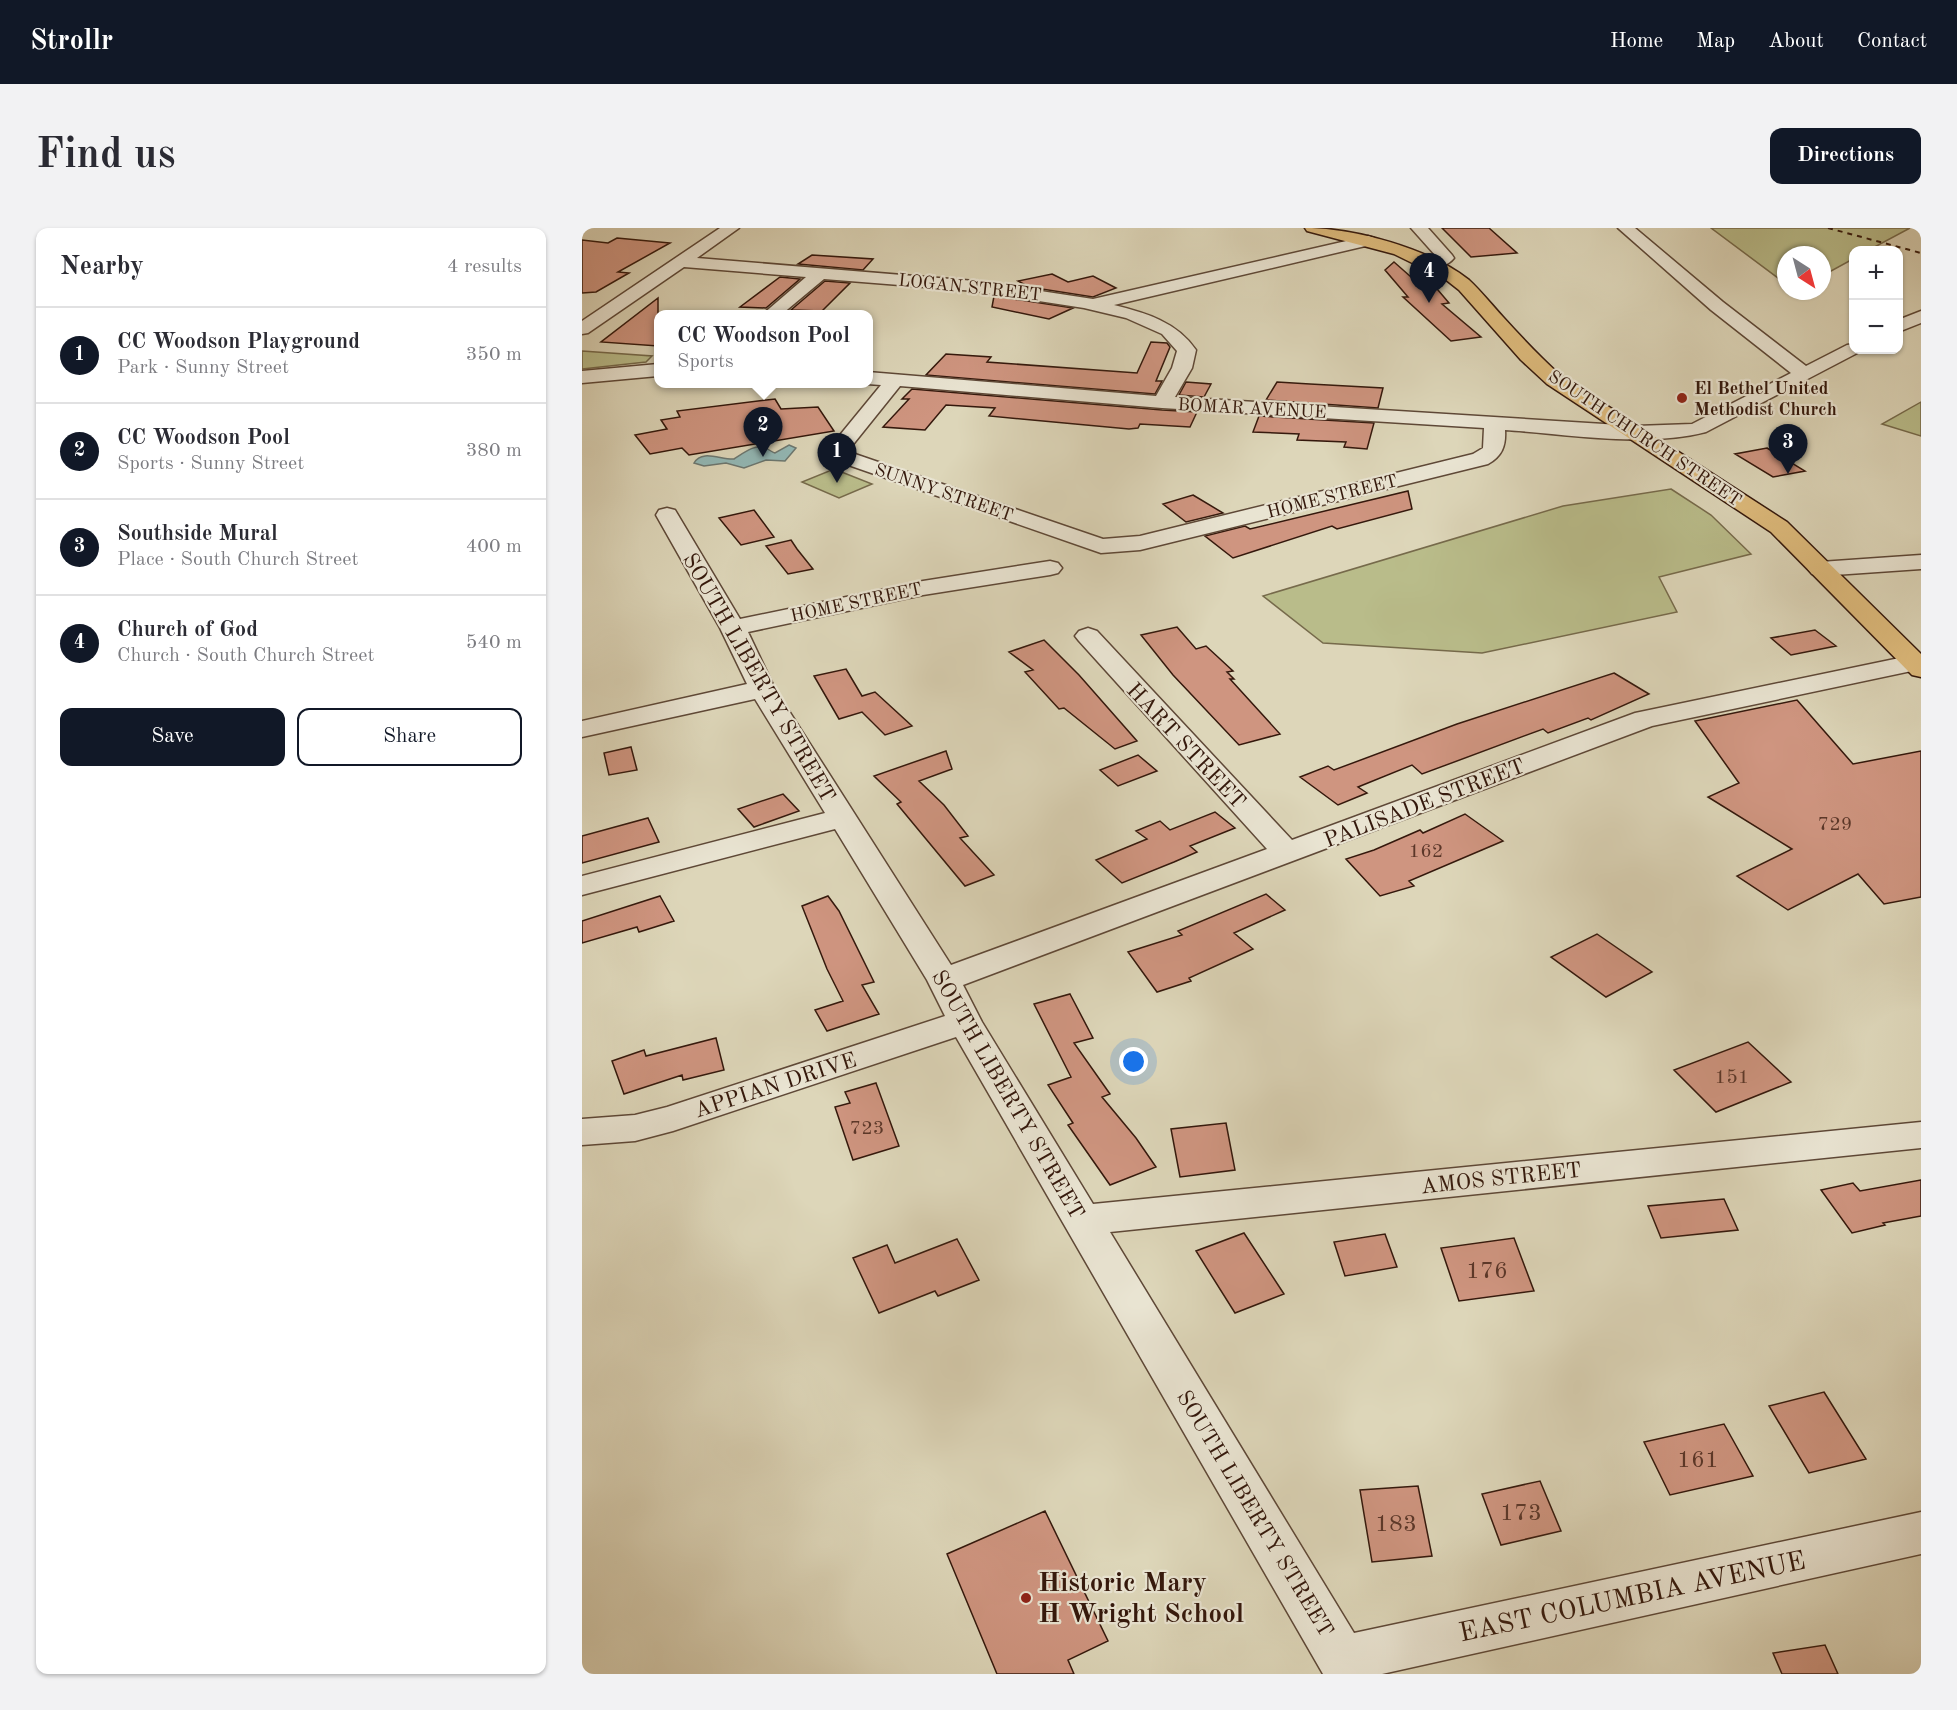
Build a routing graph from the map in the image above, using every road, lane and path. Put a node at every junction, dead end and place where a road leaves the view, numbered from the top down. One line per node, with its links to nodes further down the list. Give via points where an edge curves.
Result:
1 (731, 228): 7 (street)
2 (1313, 228): 6 (main road)
3 (1331, 228): 6 (main road)
4 (1419, 228): 8 (street, via 1446,258)
5 (1626, 228): 17 (street)
6 (1359, 239): 8 (main road, SOUTH CHURCH STREET); 10 (street)
7 (680, 262): 9 (street, LOGAN STREET); 14 (street)
8 (1430, 264): 23 (main road, SOUTH CHURCH STREET, via 1465,286 1554,380)
9 (821, 273): 10 (street, LOGAN STREET, via 979,285); 11 (street)
10 (1090, 305): 21 (street, LOGAN STREET, via 1158,325 1184,342 1186,357)
11 (778, 310)
12 (1921, 316): 13 (street)
13 (1903, 325)
14 (582, 330)
15 (1849, 352): 17 (street, BOMAR AVENUE)
16 (654, 370): 18 (street)
17 (1804, 374): 23 (street, BOMAR AVENUE, via 1699,428)
18 (582, 377)
19 (873, 378): 20 (street, BOMAR AVENUE)
20 (895, 380): 21 (street, BOMAR AVENUE); 25 (street, SUNNY STREET, via 841,446 842,456 1089,543)
21 (1161, 402): 22 (street, BOMAR AVENUE)
22 (1494, 423): 23 (street, BOMAR AVENUE); 25 (street, HOME STREET, via 1496,446 1491,454 1480,459)
23 (1636, 432): 28 (main road, SOUTH CHURCH STREET, via 1779,528)
24 (667, 515): 29 (street, SOUTH LIBERTY STREET)
25 (1140, 543)
26 (1921, 562): 28 (street)
27 (1050, 568): 29 (street, HOME STREET, via 923,588)
28 (1820, 569): 31 (main road, SOUTH CHURCH STREET)
29 (733, 628): 32 (street, SOUTH LIBERTY STREET)
30 (1088, 636): 35 (street, HART STREET)
31 (1918, 666): 35 (street, PALISADE STREET, via 1645,719)
32 (762, 689): 33 (street); 34 (street, SOUTH LIBERTY STREET)
33 (582, 729)
34 (842, 818): 36 (street); 37 (street, SOUTH LIBERTY STREET)
35 (1287, 853): 37 (street, PALISADE STREET)
36 (582, 886)
37 (944, 980): 38 (street, SOUTH LIBERTY STREET)
38 (965, 1022): 39 (street, APPIAN DRIVE, via 673,1118 635,1128); 41 (street, SOUTH LIBERTY STREET)
39 (582, 1132)
40 (1921, 1135): 41 (street, AMOS STREET)
41 (1081, 1220): 43 (street, SOUTH LIBERTY STREET)
42 (1921, 1533): 43 (street, EAST COLUMBIA AVENUE)
43 (1347, 1666)

